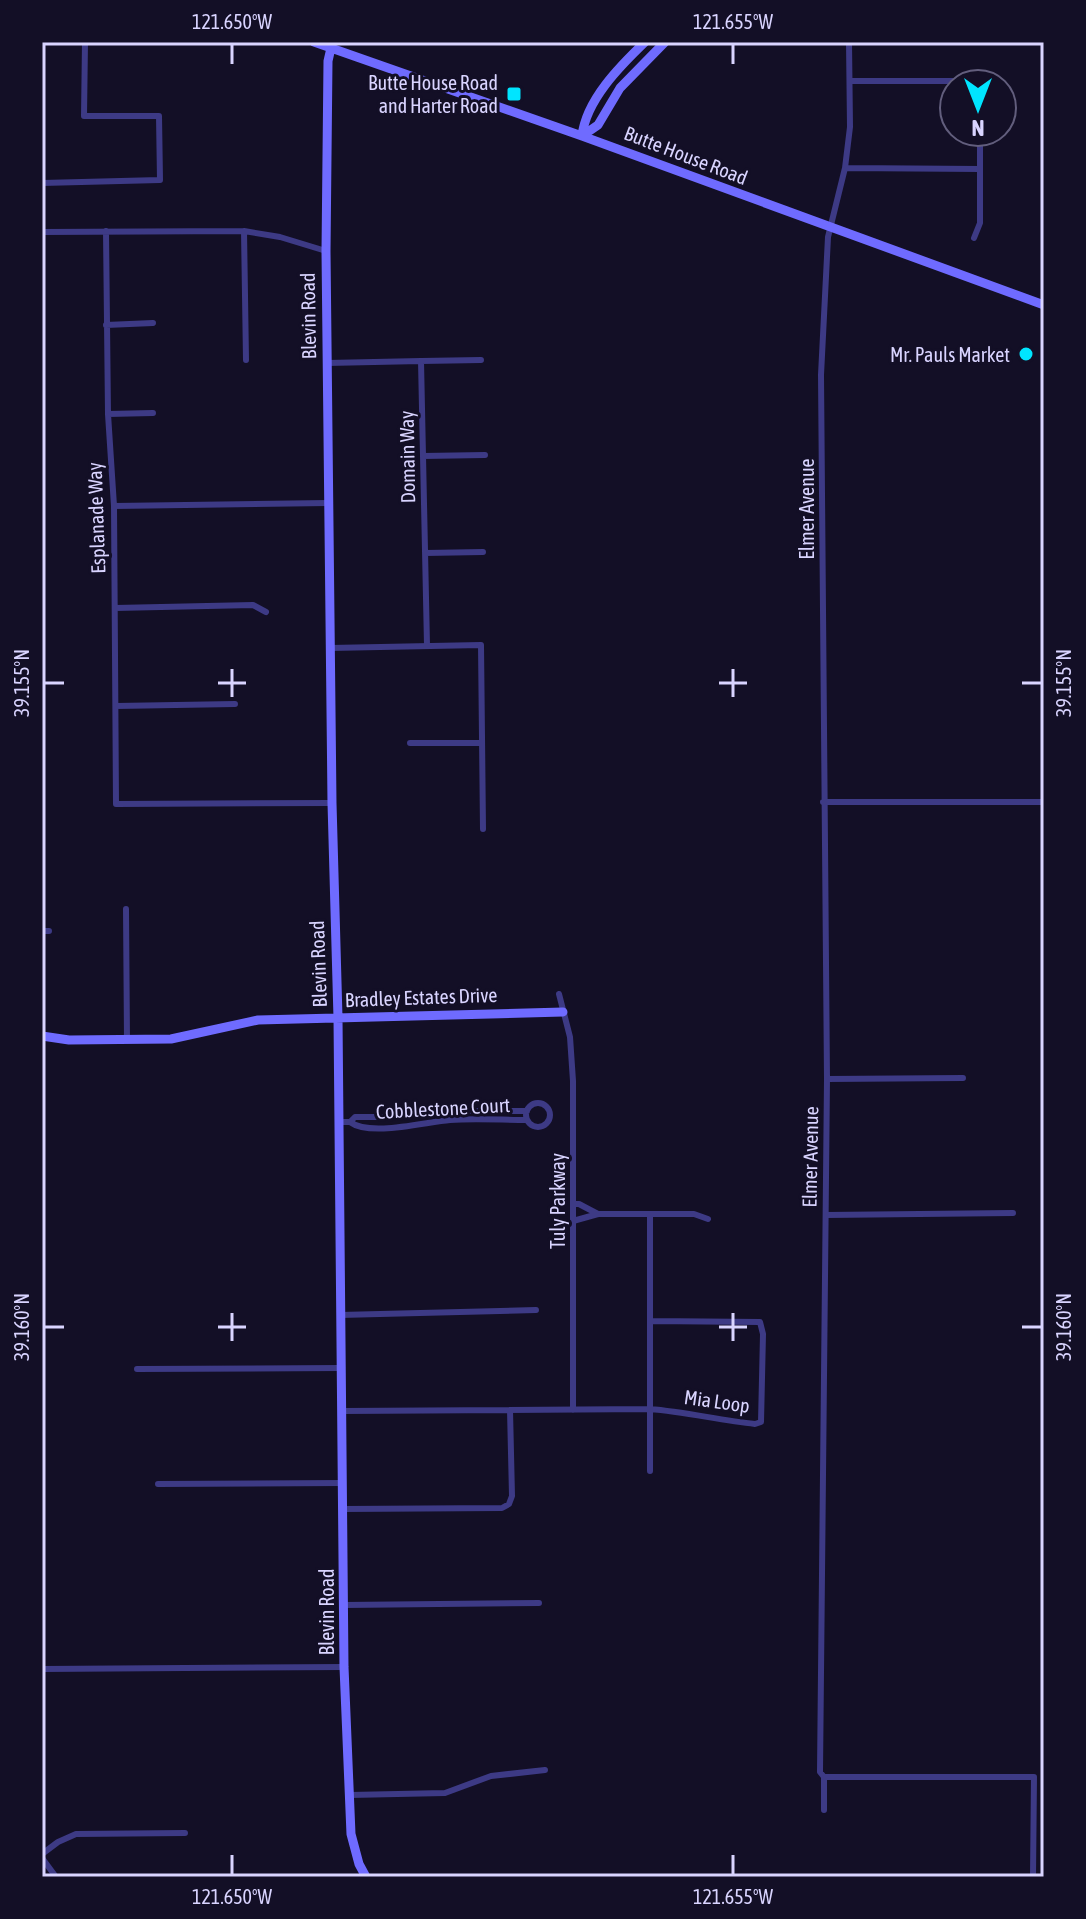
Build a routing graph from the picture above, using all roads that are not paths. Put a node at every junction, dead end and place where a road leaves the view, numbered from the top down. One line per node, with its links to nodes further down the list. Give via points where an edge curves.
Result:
1 (85, 42): 13 (street, via 84,116 159,116 160,180)
2 (314, 42): 6 (street, Butte House Road)
3 (645, 42): 9 (street, via 598,97)
4 (665, 42): 9 (street, via 620,88 598,125)
5 (849, 42): 7 (street, Elmer Avenue)
6 (331, 48): 9 (street, Butte House Road); 19 (street, Blevin Road)
7 (851, 81): 8 (street); 11 (street, Elmer Avenue)
8 (938, 82)
9 (582, 136): 14 (street, Butte House Road)
10 (980, 148): 12 (street)
11 (845, 168): 12 (street); 14 (street, Elmer Avenue)
12 (980, 169): 18 (street, via 980,223)
13 (42, 183)
14 (831, 227): 20 (street, Butte House Road); 43 (street, Elmer Avenue, via 821,375)
15 (106, 231): 16 (street); 17 (street); 22 (street, Esplanade Way)
16 (244, 231): 19 (street); 23 (street)
17 (42, 232)
18 (974, 238)
19 (326, 251): 26 (street, Blevin Road)
20 (1044, 305)
21 (153, 323): 22 (street)
22 (106, 325): 28 (street, Esplanade Way)
23 (246, 360)
24 (481, 360): 25 (street)
25 (421, 361): 26 (street); 30 (street, Domain Way)
26 (327, 363): 31 (street, Blevin Road)
27 (153, 413): 28 (street)
28 (108, 414): 32 (street, Esplanade Way)
29 (485, 455): 30 (street)
30 (423, 456): 34 (street, Domain Way)
31 (328, 503): 32 (street); 38 (street, Blevin Road)
32 (114, 506): 35 (street, Esplanade Way)
33 (483, 552): 34 (street)
34 (425, 553): 37 (street, Domain Way)
35 (115, 608): 36 (street, via 253,605); 40 (street, Esplanade Way)
36 (266, 612)
37 (427, 645): 38 (street); 42 (street, via 481,645)
38 (330, 648): 45 (street, Blevin Road)
39 (235, 704): 40 (street)
40 (116, 706): 45 (street, Esplanade Way, via 116,804)
41 (410, 743): 42 (street)
42 (482, 743): 46 (street)
43 (823, 802): 44 (street); 54 (street, Elmer Avenue)
44 (1044, 802)
45 (332, 803): 50 (street, Blevin Road)
46 (483, 829)
47 (126, 909): 52 (street)
48 (559, 994): 49 (street, Tuly Parkway)
49 (563, 1012): 50 (street, Bradley Estates Drive); 61 (street, Tuly Parkway, via 572,1055)
50 (338, 1018): 52 (street, Bradley Estates Drive, via 258,1020 171,1039); 58 (street, Blevin Road)
51 (42, 1036): 52 (street, Bradley Estates Drive)
52 (127, 1040)
53 (963, 1078): 54 (street)
54 (827, 1079): 65 (street, Elmer Avenue)
55 (461, 1111): 56 (street, Cobblestone Court); 57 (street); 57 (street, Cobblestone Court, via 527,1116)
56 (394, 1117): 59 (street, Cobblestone Court, via 355,1117); 60 (street)
57 (461, 1120): 60 (street, Cobblestone Court)
58 (339, 1122): 59 (street); 69 (street, Blevin Road)
59 (350, 1122): 60 (street, Cobblestone Court, via 357,1127)
60 (394, 1126)
61 (573, 1204): 63 (street); 67 (street, Tuly Parkway)
62 (1013, 1213): 65 (street)
63 (598, 1214): 64 (street); 67 (street)
64 (650, 1214): 66 (street); 70 (street)
65 (826, 1215): 86 (street, Elmer Avenue, via 820,1772)
66 (708, 1219)
67 (573, 1221): 75 (street, Tuly Parkway)
68 (536, 1310): 69 (street)
69 (340, 1315): 71 (street, Blevin Road)
70 (650, 1321): 73 (street); 73 (street, Mia Loop, via 753,1321 760,1322 763,1334 761,1422)
71 (341, 1368): 72 (street); 76 (street, Blevin Road)
72 (137, 1369)
73 (650, 1409): 75 (street); 77 (street)
74 (510, 1410): 75 (street); 76 (street); 80 (street, via 509,1504)
75 (573, 1410)
76 (342, 1411): 78 (street, Blevin Road)
77 (650, 1471)
78 (343, 1483): 79 (street); 80 (street, Blevin Road)
79 (158, 1484)
80 (343, 1509): 82 (street, Blevin Road)
81 (539, 1603): 82 (street)
82 (344, 1605): 83 (street, Blevin Road)
83 (344, 1667): 84 (street); 87 (street, Blevin Road)
84 (42, 1669)
85 (545, 1770): 87 (street, via 491,1776 445,1793)
86 (824, 1777): 88 (street, Elmer Avenue); 93 (street, via 1034,1777)
87 (350, 1795): 92 (street, Blevin Road, via 351,1834)
88 (824, 1810)
89 (185, 1833): 90 (street, via 76,1834)
90 (42, 1856): 91 (street)
91 (56, 1877)
92 (366, 1877)
93 (1033, 1877)

